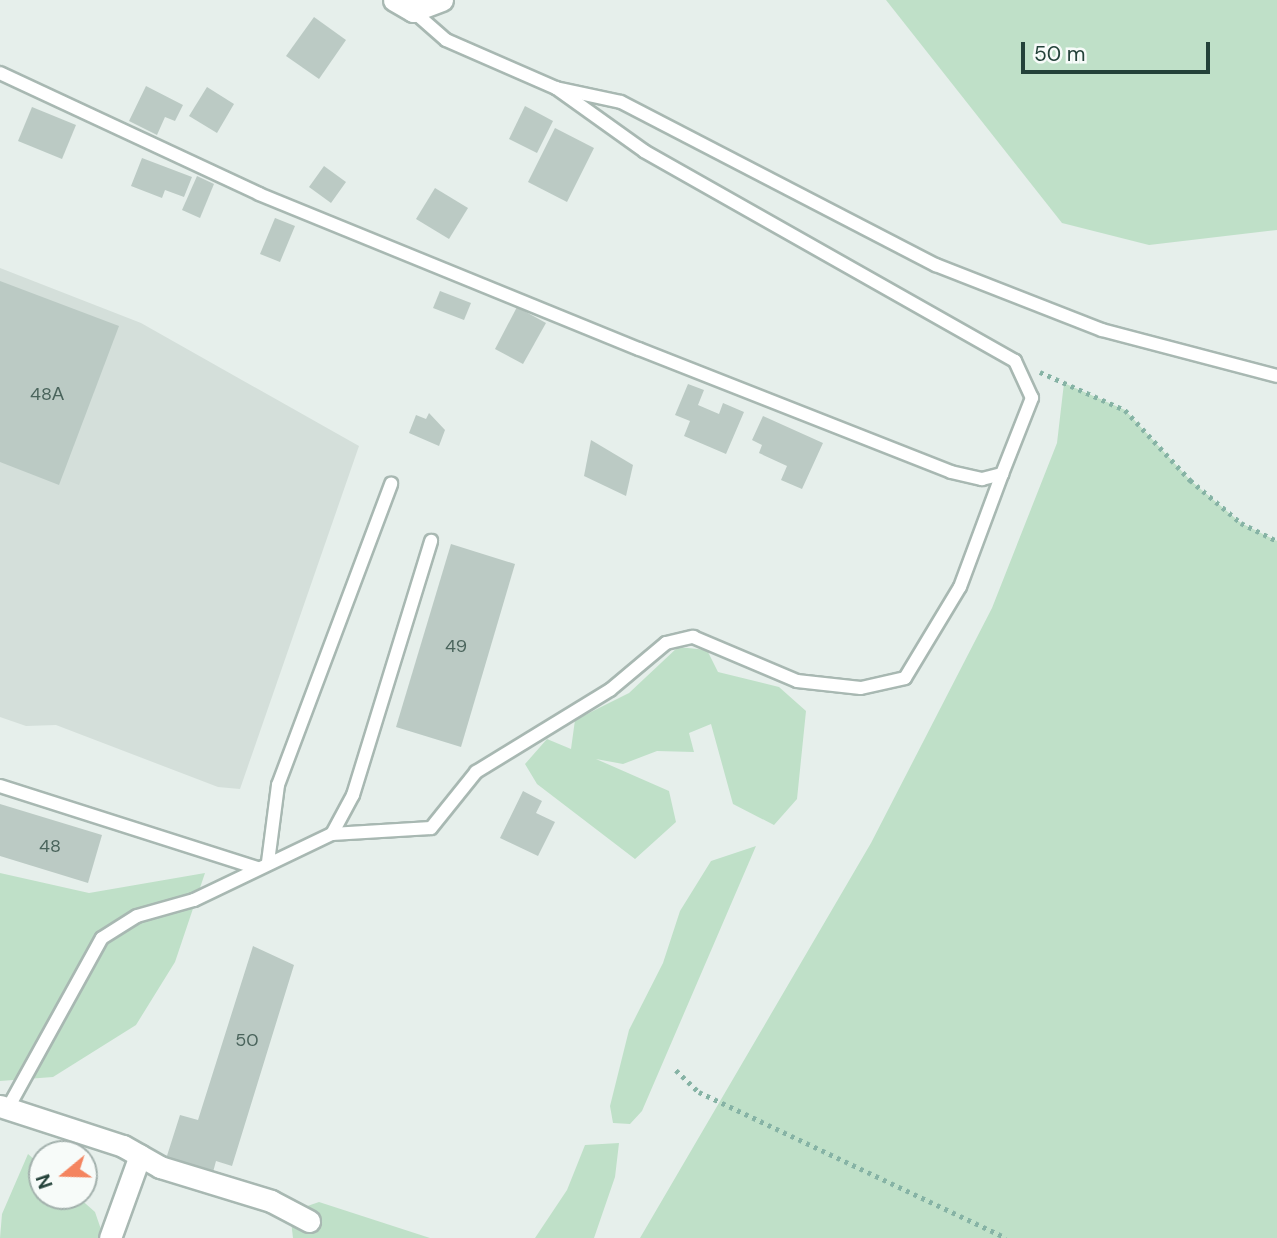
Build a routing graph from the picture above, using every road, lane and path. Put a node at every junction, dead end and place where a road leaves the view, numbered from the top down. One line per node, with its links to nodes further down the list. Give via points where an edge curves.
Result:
1 (442, 0): 2 (street)
2 (403, 5): 4 (lane, via 446,40)
3 (0, 73): 7 (lane, via 258,194 639,349 951,472 982,479)
4 (556, 88): 5 (lane, via 644,151); 6 (lane, via 621,102 949,270 1102,330)
5 (1015, 361): 7 (lane, via 1032,398); 10 (path, via 1125,410 1190,480 1241,523)
6 (1277, 376)
7 (1002, 474): 12 (lane, via 960,587 905,678 861,688 797,681 693,637 666,643 610,690 476,772 431,828)
8 (391, 484): 13 (lane, via 278,785)
9 (431, 541): 12 (lane, via 353,795)
10 (1277, 541)
11 (0, 786): 13 (lane)
12 (332, 834): 13 (lane)
13 (262, 865): 15 (lane, via 194,900 137,915 102,938)
14 (676, 1070): 19 (path, via 699,1093)
15 (4, 1107): 16 (street)
16 (140, 1156): 17 (street); 18 (street)
17 (309, 1221)
18 (110, 1238)
19 (1006, 1238)

